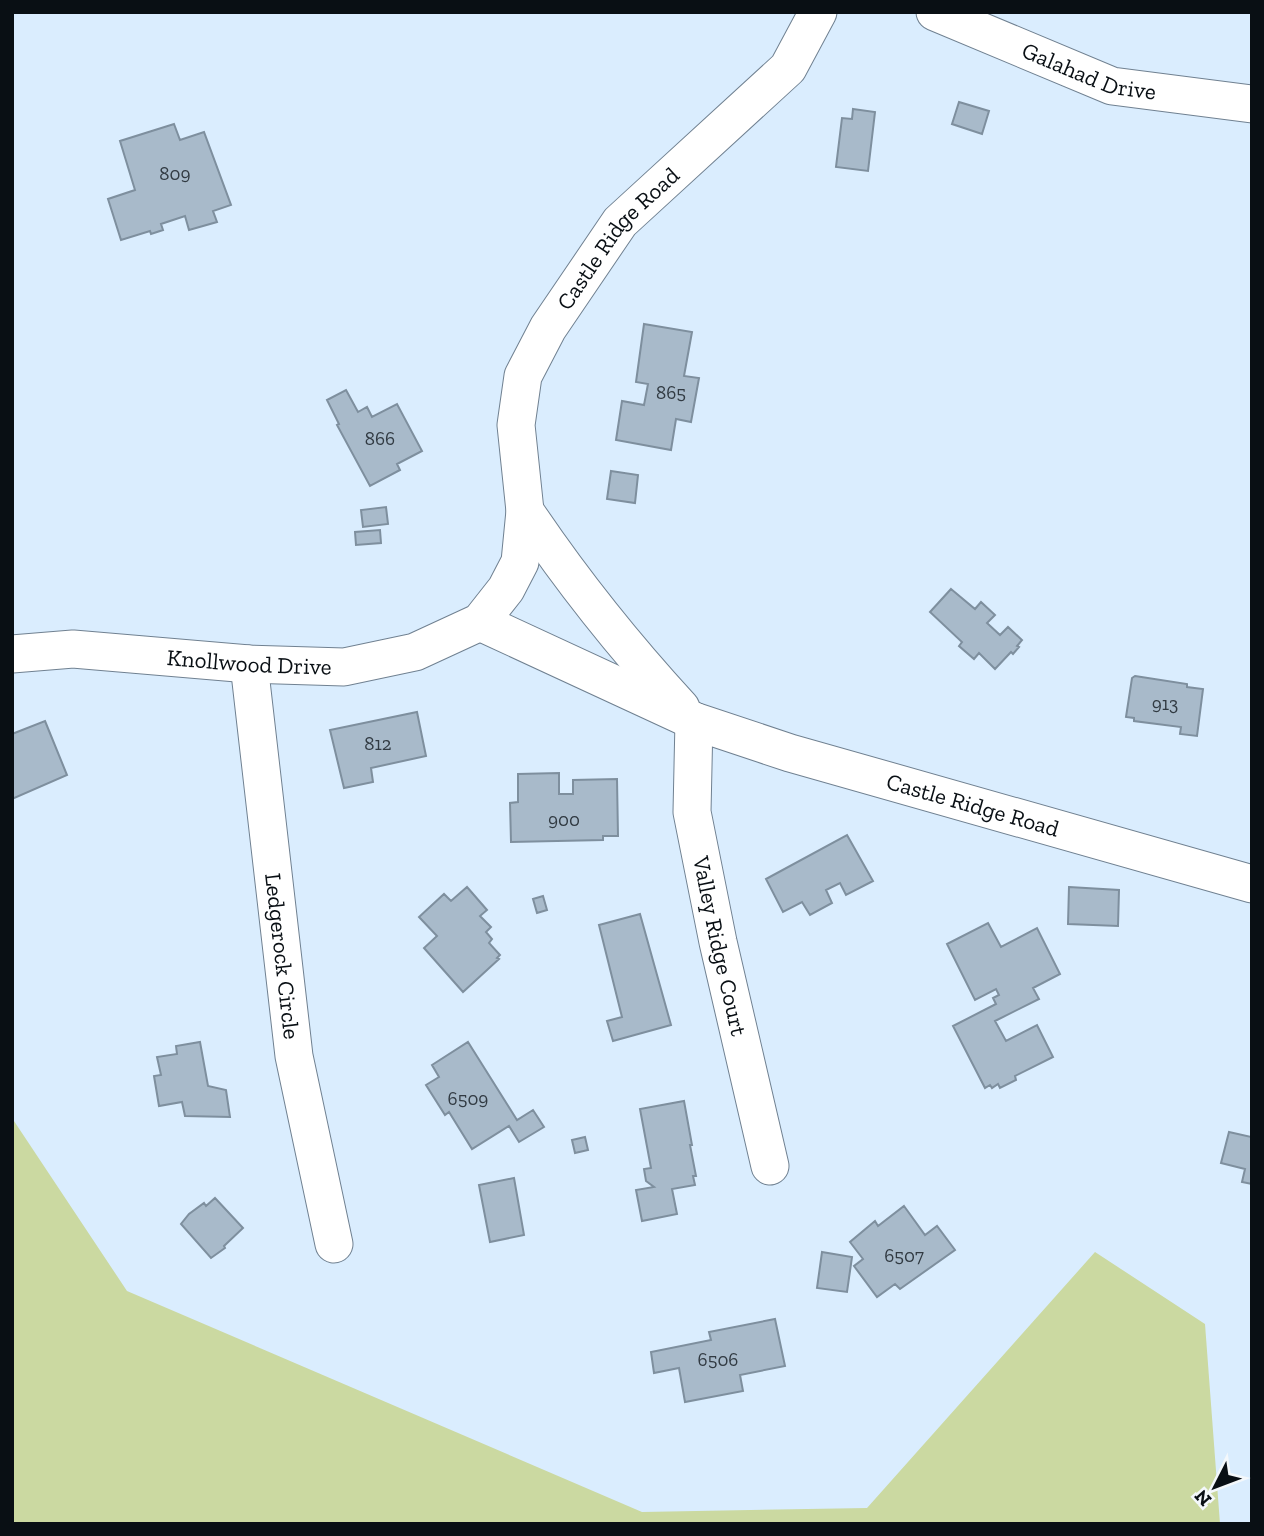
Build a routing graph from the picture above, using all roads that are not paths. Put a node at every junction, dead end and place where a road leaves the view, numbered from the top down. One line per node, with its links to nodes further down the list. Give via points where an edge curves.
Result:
1 (818, 12): 4 (street, Castle Ridge Road, via 788,68 620,222 548,328 523,376 516,425)
2 (935, 12): 3 (street, Galahad Drive, via 1112,86)
3 (1252, 104)
4 (525, 511): 5 (street, Castle Ridge Road, via 520,562); 8 (street, Castle Ridge Road, via 565,570)
5 (480, 622): 7 (street, Knollwood Drive, via 415,652 344,667); 8 (street, Castle Ridge Road)
6 (12, 654): 7 (street, Knollwood Drive, via 73,649)
7 (249, 664): 11 (street, Ledgerock Circle, via 294,1056)
8 (694, 721): 9 (street, Castle Ridge Road, via 803,757); 10 (street, Valley Ridge Court, via 692,811)
9 (1252, 884)
10 (770, 1166)
11 (334, 1244)

